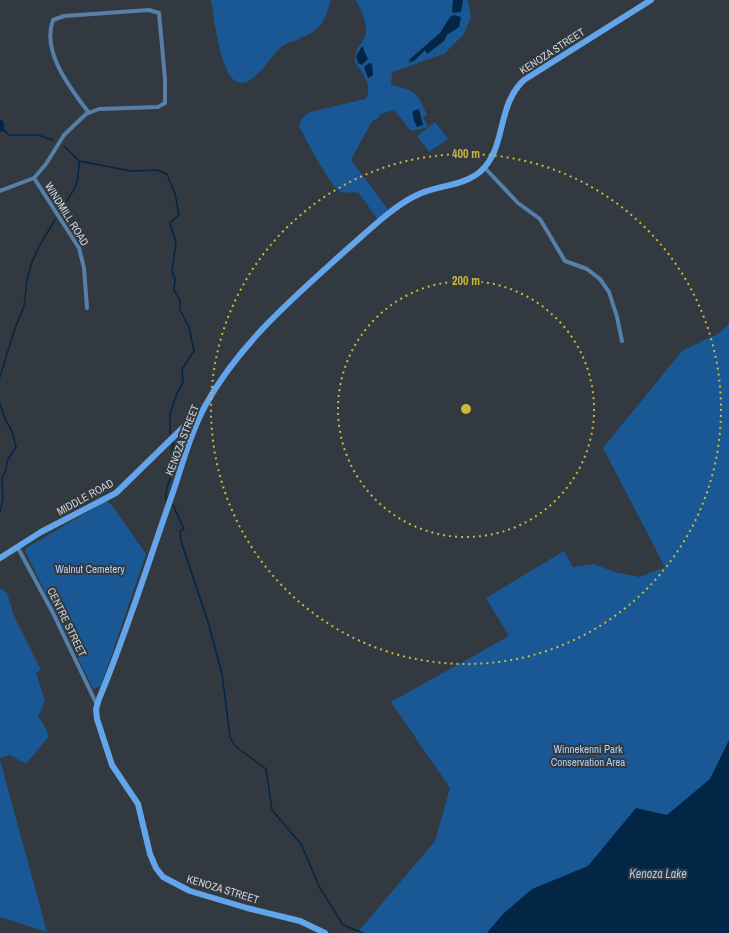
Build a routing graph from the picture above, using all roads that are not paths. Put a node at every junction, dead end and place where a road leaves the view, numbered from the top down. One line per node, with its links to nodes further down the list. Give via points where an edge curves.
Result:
1 (652, 0): 3 (street, KENOZA STREET, via 536,72 517,87 507,105 493,154)
2 (89, 113): 2 (street, via 57,67 51,36 53,20 64,16 149,10 159,13 165,103 158,107 100,109); 4 (street, via 64,135)
3 (484, 168): 7 (street, via 518,203 540,219 565,260 587,269 600,278 609,292); 8 (street, KENOZA STREET, via 468,179 416,195 367,232 258,334 219,383)
4 (34, 178): 5 (street); 6 (street, WINDMILL ROAD, via 79,248 84,268)
5 (0, 190)
6 (87, 308)
7 (622, 341)
8 (204, 407): 9 (street, MIDDLE ROAD, via 116,493 41,532); 11 (street, KENOZA STREET)
9 (18, 548): 10 (street, MIDDLE ROAD); 11 (street, CENTRE STREET, via 47,601)
10 (0, 558)
11 (97, 706): 12 (street, KENOZA STREET, via 97,719 112,765 138,804 150,854 163,876 190,891 300,921)
12 (325, 933)

